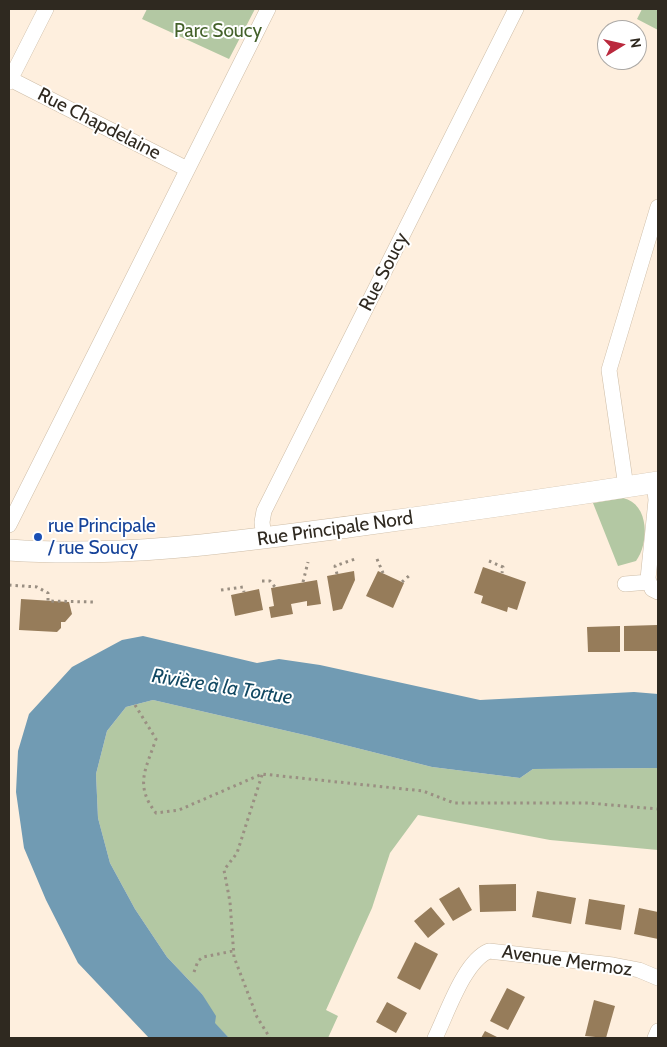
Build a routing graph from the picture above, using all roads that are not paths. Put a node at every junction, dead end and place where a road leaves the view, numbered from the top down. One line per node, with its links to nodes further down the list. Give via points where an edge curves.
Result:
1 (46, 9): 4 (street)
2 (268, 9): 5 (street)
3 (516, 9): 10 (street, Rue Soucy, via 264,510)
4 (10, 81): 5 (street, Rue Chapdelaine)
5 (187, 170): 9 (street)
6 (658, 207): 8 (street, via 609,370)
7 (656, 482): 8 (street, Rue Principale Nord); 13 (street)
8 (626, 487): 10 (street, Rue Principale Nord)
9 (9, 525)
10 (264, 539): 11 (street, Rue Principale Nord, via 122,551)
11 (9, 550)
12 (624, 584): 13 (street)
13 (654, 587)
14 (658, 978): 16 (street, Avenue Mermoz, via 614,965 489,952 482,954 469,968)
15 (658, 1031): 17 (street)
16 (435, 1038)
17 (655, 1038)

